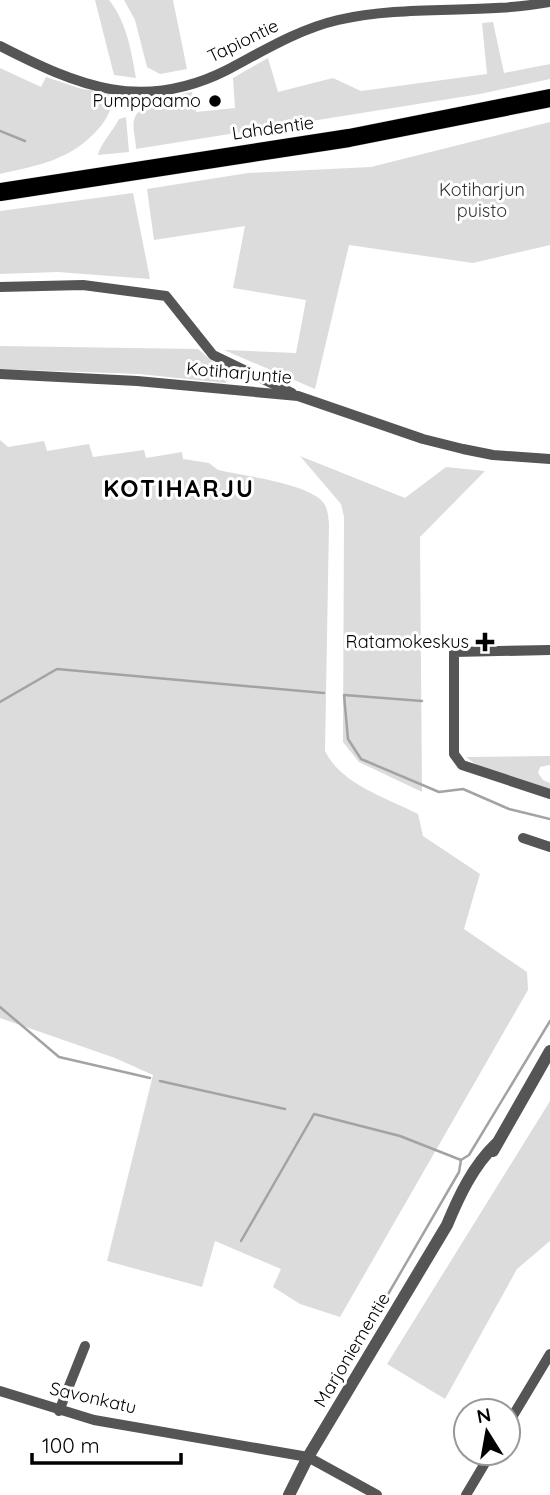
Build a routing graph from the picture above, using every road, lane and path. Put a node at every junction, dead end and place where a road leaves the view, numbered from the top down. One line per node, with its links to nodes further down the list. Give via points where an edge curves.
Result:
1 (550, 2): 2 (street, Tapiontie, via 372,13 336,21 207,78 151,92 93,87 52,73)
2 (0, 46)
3 (550, 98): 4 (highway, Lahdentie, via 349,138)
4 (0, 192)
5 (0, 287): 7 (street, via 83,285 166,296 213,355)
6 (0, 374): 7 (street, Kotiharjuntie)
7 (298, 396): 8 (street, Kotiharjuntie, via 436,443 494,455)
8 (550, 458)
9 (550, 650): 10 (street, via 454,652 454,754 462,765)
10 (550, 794)
11 (523, 838): 12 (street)
12 (550, 848)
13 (550, 1051): 19 (street, Marjoniementie, via 474,1189 447,1225)
14 (85, 1346): 18 (street)
15 (550, 1354): 17 (street)
16 (0, 1391): 18 (street, Savonkatu)
17 (522, 1401)
18 (59, 1411): 19 (street, Savonkatu)
19 (308, 1457): 21 (street, Marjoniementie); 22 (street, Savonkatu)
20 (483, 1467): 23 (street)
21 (289, 1495)
22 (377, 1495)
23 (466, 1495)

